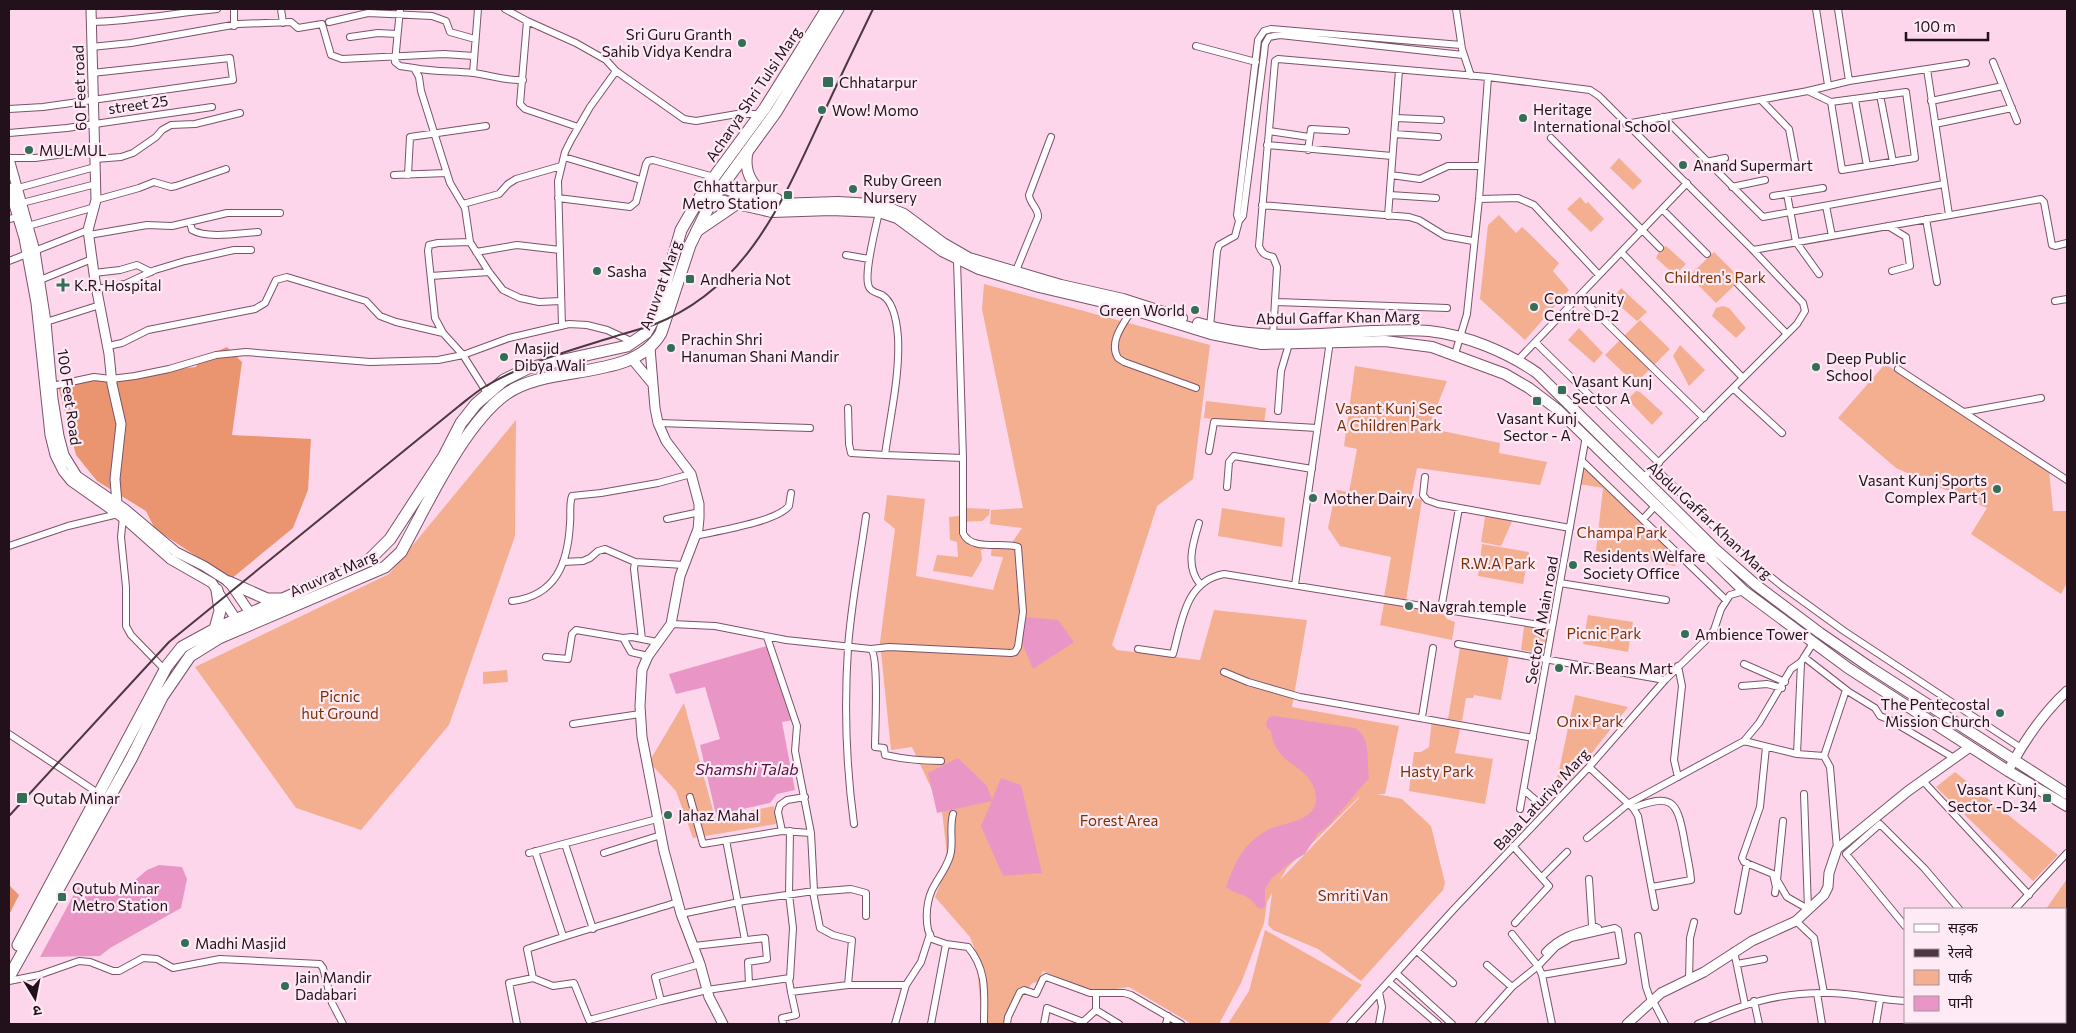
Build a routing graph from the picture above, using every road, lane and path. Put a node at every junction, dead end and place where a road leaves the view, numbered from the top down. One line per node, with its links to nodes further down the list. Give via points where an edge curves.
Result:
1 (91, 9): 14 (street, 60 Feet road)
2 (217, 9): 14 (street)
3 (234, 9): 17 (street)
4 (281, 9): 16 (street)
5 (478, 9): 20 (street)
6 (505, 9): 13 (street)
7 (827, 9): 53 (highway, Acharya Shri Tulsi Marg)
8 (838, 9): 73 (highway, Acharya Shri Tulsi Marg, via 776,112)
9 (1456, 9): 21 (street)
10 (1816, 9): 40 (street)
11 (1838, 9): 39 (street)
12 (400, 12): 15 (street, via 368,13); 18 (street); 20 (street, via 438,17 446,21 450,32)
13 (527, 21): 33 (street, via 576,43 606,60); 38 (street)
14 (91, 22): 23 (street, 60 Feet road)
15 (329, 22)
16 (283, 23): 17 (street); 25 (street, via 291,22 298,28 322,24 331,55 342,59)
17 (234, 26): 23 (street)
18 (397, 34): 19 (street); 25 (street)
19 (350, 37)
20 (475, 39): 26 (street)
21 (1461, 45): 24 (street); 27 (street, via 1271,29 1259,36)
22 (1196, 46): 27 (street)
23 (91, 47): 34 (street, 60 Feet road)
24 (1463, 55): 36 (street); 122 (street, via 1286,36 1269,37 1265,44 1243,216)
25 (394, 56): 26 (street); 30 (street, via 398,65)
26 (474, 56): 35 (street)
27 (1256, 62): 122 (street, via 1237,215)
28 (1993, 62): 41 (street)
29 (1966, 63): 31 (street)
30 (414, 68): 35 (street); 66 (street)
31 (1927, 68): 39 (street); 47 (street)
32 (1399, 70): 36 (street); 55 (street); 64 (street, via 1277,59 1274,63)
33 (616, 71): 53 (street, via 684,119 696,121 737,114); 62 (street)
34 (92, 73): 44 (street, 60 Feet road); 44 (street, via 230,58 233,80)
35 (473, 73): 38 (street, via 507,81)
36 (1471, 76): 37 (street)
37 (1488, 77): 59 (street, via 1590,90); 83 (street)
38 (523, 80): 62 (street, via 522,108)
39 (1849, 81): 40 (street)
40 (1828, 85): 42 (street)
41 (2003, 86): 47 (street); 50 (street)
42 (1808, 91): 45 (street); 48 (street)
43 (1880, 95): 46 (street); 81 (street); 81 (street, via 1907,94 1916,156)
44 (93, 99): 51 (street); 58 (street, 60 Feet road)
45 (1761, 100): 54 (street); 84 (street, via 1789,129)
46 (1855, 100): 48 (street); 85 (street)
47 (1931, 101): 60 (street)
48 (1831, 102): 85 (street, via 1841,170)
49 (212, 107): 58 (street, street 25)
50 (2012, 108): 57 (street); 60 (street)
51 (9, 109)
52 (240, 113): 79 (street, via 166,127 133,153)
53 (760, 114): 93 (highway, Acharya Shri Tulsi Marg)
54 (1664, 116): 59 (street); 80 (street)
55 (1396, 118): 56 (street); 67 (street)
56 (1442, 120)
57 (2017, 121)
58 (95, 123): 65 (street, street 25); 79 (street, 60 Feet road)
59 (1626, 124): 94 (street)
60 (1934, 124): 96 (street)
61 (486, 126): 66 (street)
62 (578, 126): 76 (street)
63 (1346, 131): 68 (street, via 1312,128)
64 (1269, 132): 68 (street); 72 (street)
65 (9, 133)
66 (434, 134): 87 (street); 89 (street, via 410,137)
67 (1394, 134): 70 (street); 75 (street)
68 (1309, 136): 74 (street)
69 (1051, 137): 152 (street, via 1028,195 1038,214)
70 (1438, 137)
71 (1551, 138): 126 (street)
72 (1267, 145): 74 (street); 112 (street)
73 (748, 150): 93 (highway, Acharya Shri Tulsi Marg); 109 (main road, via 746,166 752,182 763,193)
74 (1308, 150): 75 (street)
75 (1392, 156): 90 (street)
76 (564, 157): 82 (street); 91 (street)
77 (1725, 158): 80 (street)
78 (9, 159): 79 (street); 98 (street, 100 Feet Road)
79 (95, 159): 95 (street, 60 Feet road); 98 (street)
80 (1706, 162): 97 (street)
81 (1892, 162): 85 (street)
82 (561, 166): 104 (street); 110 (street, via 516,180 499,194)
83 (1481, 166): 90 (street, via 1448,166 1420,179); 106 (street)
84 (1796, 166)
85 (1867, 166)
86 (226, 169): 108 (street, via 176,186 154,182)
87 (447, 173): 89 (street); 110 (street)
88 (394, 175): 89 (street)
89 (408, 175)
90 (1391, 176): 101 (street)
91 (642, 180): 93 (street, via 646,164 653,160); 104 (street, via 636,202 630,207)
92 (1765, 180): 97 (street)
93 (715, 182): 103 (highway, Anuvrat Marg); 109 (main road, Abdul Gaffar Khan Marg, via 744,196 776,204)
94 (1687, 183): 114 (street); 138 (street)
95 (96, 184): 107 (street); 108 (street, 60 Feet road)
96 (1944, 184): 113 (street); 118 (street)
97 (1732, 187): 116 (street, via 1763,217)
98 (14, 188): 107 (street, 100 Feet Road); 120 (street, 100 Feet Road)
99 (1823, 188): 100 (street)
100 (1787, 194): 102 (street); 116 (street)
101 (1390, 195): 105 (street); 119 (street)
102 (1773, 196)
103 (706, 197): 111 (main road, Abdul Gaffar Khan Marg); 129 (highway, Anuvrat Marg); 177 (highway, Anuvrat Marg, via 681,230 654,321)
104 (558, 198): 137 (street)
105 (1436, 198)
106 (1479, 199): 131 (street); 154 (street, via 1518,198 1529,202)
107 (22, 203): 124 (street, 100 Feet Road)
108 (95, 203): 124 (street); 127 (street, 60 Feet road)
109 (786, 203): 152 (main road, Abdul Gaffar Khan Marg, via 872,204 889,208 904,214 969,258)
110 (463, 204): 132 (street)
111 (737, 204): 115 (main road, Abdul Gaffar Khan Marg, via 772,212); 129 (main road)
112 (1262, 205): 119 (street); 164 (street, via 1259,246 1261,252 1276,260)
113 (1826, 206): 116 (street); 130 (street)
114 (1662, 209): 126 (street); 142 (street)
115 (879, 212): 144 (street); 146 (main road, Abdul Gaffar Khan Marg, via 896,218)
116 (1791, 212): 133 (street)
117 (280, 213): 123 (street, via 240,212)
118 (1949, 215): 121 (street); 134 (street, via 2040,199 2044,202 2052,244)
119 (1388, 216): 131 (street, via 1414,218 1442,235)
120 (13, 218): 139 (street, 100 Feet Road)
121 (1926, 219): 125 (street); 157 (street)
122 (1239, 221): 170 (street, via 1235,236 1219,245 1216,251)
123 (190, 222): 127 (street); 128 (street, via 192,230 201,234)
124 (28, 226): 139 (street, 100 Feet Road)
125 (1888, 226): 130 (street); 148 (street, via 1906,237 1910,266)
126 (1641, 231): 135 (street); 141 (street)
127 (89, 232): 139 (street); 145 (street, 60 Feet road)
128 (258, 232)
129 (695, 233): 180 (highway, Anuvrat Marg, via 661,333)
130 (1832, 236): 133 (street)
131 (1474, 241): 175 (street)
132 (470, 242): 140 (street); 155 (street, via 430,245)
133 (1796, 242): 138 (street); 153 (street)
134 (2067, 243)
135 (1660, 248)
136 (251, 250): 149 (street, via 209,255)
137 (560, 250): 140 (street, via 517,245); 162 (street)
138 (1753, 250): 172 (street, via 1804,307 1803,318)
139 (31, 252): 147 (street); 156 (street, 100 Feet Road); 217 (street, 100 Feet Road, via 50,435 56,455 71,481)
140 (476, 252): 150 (street)
141 (1621, 252): 154 (street); 187 (street)
142 (1707, 254)
143 (846, 255): 144 (street)
144 (869, 259): 204 (street, via 868,286 890,304 898,336 896,379)
145 (92, 260): 151 (street, 60 Feet road); 156 (street)
146 (957, 260): 167 (main road, Abdul Gaffar Khan Marg, via 978,270); 205 (street)
147 (9, 261)
148 (1892, 271)
149 (151, 272): 151 (street, via 137,265); 159 (street, via 133,282)
150 (489, 272): 155 (street); 162 (street, via 503,290 520,298 539,302)
151 (94, 273): 159 (street, 60 Feet road)
152 (1015, 273): 170 (main road, Abdul Gaffar Khan Marg, via 1123,299)
153 (1819, 274)
154 (1599, 275): 160 (street)
155 (430, 276): 171 (street, via 433,312)
156 (40, 280): 168 (street, 100 Feet Road)
157 (1937, 282)
158 (1738, 284): 172 (street)
159 (98, 289): 165 (street, 60 Feet road)
160 (1579, 296): 176 (street); 197 (street)
161 (2067, 299): 163 (street)
162 (561, 301): 169 (street)
163 (2055, 301)
164 (1276, 302): 166 (street); 173 (street)
165 (100, 305): 168 (street); 179 (street, 60 Feet road)
166 (1447, 308)
167 (1132, 310): 178 (main road, Abdul Gaffar Khan Marg, via 1211,334 1262,344); 190 (street, via 1114,345 1118,358)
168 (46, 322): 189 (street, 100 Feet Road)
169 (562, 326): 177 (street, via 598,328); 182 (street, via 509,338)
170 (1210, 327): 173 (main road, Abdul Gaffar Khan Marg)
171 (443, 333): 179 (street, via 396,322 380,316 366,300 287,277 276,280 265,302 255,309 148,330); 182 (street)
172 (1787, 334): 187 (street)
173 (1273, 335): 174 (main road, Abdul Gaffar Khan Marg)
174 (1330, 338): 175 (main road, Abdul Gaffar Khan Marg, via 1428,331); 178 (main road, Abdul Gaffar Khan Marg); 181 (main road, Abdul Gaffar Khan Marg, via 1415,344); 200 (street)
175 (1461, 338): 181 (street); 184 (main road, Abdul Gaffar Khan Marg)
176 (1535, 342): 184 (street); 207 (street)
177 (634, 343): 192 (highway, Anuvrat Marg, via 620,349 528,368)
178 (1289, 344): 195 (street)
179 (108, 346): 186 (street, 60 Feet road)
180 (650, 348): 183 (highway, Anuvrat Marg); 188 (street)
181 (1455, 354): 202 (main road, Abdul Gaffar Khan Marg, via 1524,384)
182 (463, 355): 186 (street, via 432,361 370,362 240,352 216,354 169,369); 192 (street)
183 (632, 359): 188 (street); 242 (highway, Anuvrat Marg, via 544,378 506,394 477,422 401,552 391,563 349,584)
184 (1517, 360): 211 (main road, Abdul Gaffar Khan Marg, via 1537,373)
185 (1898, 369): 196 (street)
186 (111, 376): 189 (street); 217 (street, 60 Feet road, via 121,424 115,479)
187 (1743, 378): 191 (street)
188 (654, 385): 198 (street)
189 (52, 386): 217 (street, 100 Feet Road, via 59,436 71,468)
190 (1196, 388)
191 (1733, 388): 197 (street); 201 (street)
192 (487, 393): 237 (highway, Anuvrat Marg, via 461,423 444,456 390,539 368,561)
193 (2041, 398): 196 (street)
194 (848, 408): 204 (street, via 851,453)
195 (1278, 411)
196 (1964, 412): 212 (street)
197 (1704, 418): 207 (street)
198 (658, 423): 199 (street); 209 (street, via 666,440)
199 (810, 428)
200 (1317, 428): 203 (street, via 1214,422); 208 (street)
201 (1782, 433)
202 (1586, 436): 206 (street, Sector A Main road); 215 (main road, Abdul Gaffar Khan Marg)
203 (1209, 451)
204 (885, 455): 205 (street)
205 (963, 458): 255 (street, via 964,536 975,543 1016,546 1018,549 1023,612 1017,650 1008,653 889,647)
206 (1582, 460): 223 (street, Sector A Main road); 240 (street)
207 (1656, 465): 211 (street); 226 (street)
208 (1312, 470): 213 (street, via 1234,456 1230,462); 234 (street)
209 (691, 474): 218 (street); 227 (street, via 658,483 572,496)
210 (1425, 477): 216 (street, via 1425,498)
211 (1643, 478): 229 (main road, Abdul Gaffar Khan Marg)
212 (2067, 480)
213 (1227, 487)
214 (791, 493): 224 (street, via 789,506 779,514)
215 (1656, 505): 220 (street); 236 (main road, Abdul Gaffar Khan Marg)
216 (1459, 508): 223 (street); 241 (street)
217 (119, 510): 225 (street); 231 (street, 100 Feet Road, via 176,552); 235 (street, 100 Feet Road, via 160,552 212,583); 263 (street, via 126,626)
218 (700, 512): 221 (street); 224 (street)
219 (866, 516): 253 (street)
220 (1645, 517)
221 (667, 518)
222 (1199, 523): 233 (street, via 1192,571)
223 (1570, 528): 232 (street, Sector A Main road)
224 (695, 536): 230 (street)
225 (9, 546)
226 (1740, 552): 229 (street); 278 (street, via 1844,631)
227 (563, 562): 228 (street, via 583,562 605,550); 238 (street, via 546,589 529,598)
228 (635, 562): 230 (street); 249 (street)
229 (1732, 564): 282 (main road, Abdul Gaffar Khan Marg, via 1820,633)
230 (684, 565): 244 (street)
231 (229, 582): 237 (highway, via 267,599); 242 (street, 100 Feet Road)
232 (1560, 583): 239 (street); 245 (street, Sector A Main road)
233 (1200, 584): 234 (street, via 1215,575 1224,574); 256 (street, via 1186,608 1173,654)
234 (1295, 585): 241 (street)
235 (217, 590): 243 (street, 100 Feet Road); 246 (highway, via 220,611)
236 (1744, 591): 240 (street, via 1733,593); 251 (main road, Abdul Gaffar Khan Marg)
237 (288, 598): 242 (highway, Anuvrat Marg)
238 (512, 600)
239 (1666, 600)
240 (1726, 600): 262 (street, Baba Laturiya Marg, via 1714,630)
241 (1441, 609): 245 (street)
242 (254, 618): 243 (highway, Anuvrat Marg)
243 (239, 624): 246 (highway, Anuvrat Marg); 356 (highway, Anuvrat Marg, via 190,656 162,697)
244 (671, 624): 247 (street, via 730,628); 250 (street)
245 (1552, 627): 259 (street, Sector A Main road)
246 (215, 629): 263 (highway, Anuvrat Marg, via 182,647)
247 (767, 637): 253 (street); 292 (street, via 796,720 795,751)
248 (623, 638): 249 (street); 257 (street, via 631,652); 258 (street, via 576,630 572,634 568,659)
249 (642, 639): 250 (street)
250 (657, 642): 257 (street)
251 (1812, 643): 260 (street); 277 (main road, Abdul Gaffar Khan Marg)
252 (1458, 644): 259 (street)
253 (848, 647): 255 (street); 301 (street, via 846,746)
254 (1433, 648): 271 (street)
255 (871, 649): 283 (street, via 875,654 876,670 875,746 884,748 885,755 895,758)
256 (1138, 649)
257 (648, 656): 270 (street, via 642,674)
258 (546, 657)
259 (1547, 658): 265 (street); 274 (street, Sector A Main road)
260 (1802, 660): 266 (street, via 1791,669); 268 (street); 279 (street)
261 (1744, 664): 266 (street)
262 (1678, 666): 265 (street, Baba Laturiya Marg); 286 (street, via 1682,686 1674,760)
263 (165, 670): 289 (highway, Anuvrat Marg)
264 (1224, 672): 271 (street, via 1300,697)
265 (1665, 680): 284 (street, Baba Laturiya Marg)
266 (1783, 685): 267 (street); 275 (street)
267 (1742, 686)
268 (1846, 690): 280 (street); 281 (street, via 1876,708 1882,718)
269 (2067, 691): 278 (street, via 2042,716)
270 (640, 714): 272 (street); 299 (street)
271 (1422, 717): 274 (street)
272 (573, 724)
273 (9, 734): 289 (street)
274 (1533, 738): 288 (street, Sector A Main road)
275 (1744, 741): 276 (street); 286 (street)
276 (1766, 747): 279 (street); 314 (street, via 1760,807 1742,858)
277 (1970, 747): 281 (street); 285 (main road, Abdul Gaffar Khan Marg)
278 (2021, 748): 282 (street)
279 (1797, 754): 280 (street)
280 (1824, 756): 310 (street, via 1830,767)
281 (1954, 758): 287 (street)
282 (2014, 760): 285 (street); 291 (main road, Abdul Gaffar Khan Marg)
283 (941, 761)
284 (1589, 767): 295 (street); 309 (street, Baba Laturiya Marg)
285 (2008, 771): 296 (main road)
286 (1678, 777): 295 (street)
287 (1923, 781): 310 (street); 321 (street)
288 (1524, 790): 294 (street); 297 (street, Sector A Main road)
289 (98, 793): 348 (highway, Anuvrat Marg)
290 (1804, 794): 327 (street)
291 (2067, 794)
292 (805, 796): 302 (street, via 780,805 778,812); 304 (street)
293 (690, 797): 307 (street, via 703,844)
294 (1539, 803)
295 (1630, 806): 306 (street); 317 (street, via 1640,822); 317 (street, via 1660,801 1671,804 1680,815 1691,880)
296 (2067, 806)
297 (1520, 809)
298 (953, 814): 338 (street, via 948,867 930,894 927,924)
299 (657, 820): 305 (street); 308 (street)
300 (1783, 821): 327 (street, via 1777,880 1787,897)
301 (854, 824)
302 (782, 831): 303 (street); 307 (street)
303 (790, 831): 304 (street); 320 (street)
304 (812, 833): 318 (street)
305 (661, 835): 312 (street); 322 (street)
306 (1587, 838)
307 (726, 840): 323 (street)
308 (565, 844): 337 (street); 340 (street, via 532,852)
309 (1513, 846): 315 (street); 345 (street, Baba Laturiya Marg)
310 (1837, 849): 327 (street, via 1828,887 1820,900)
311 (1567, 852): 315 (street)
312 (604, 853)
313 (2067, 853): 321 (street)
314 (1747, 863): 319 (street, via 1773,874); 328 (street)
315 (1542, 877): 333 (street, via 1549,888)
316 (1589, 879): 336 (street)
317 (1652, 887): 324 (street)
318 (813, 892): 320 (street); 330 (street, via 851,889 866,893); 362 (street, via 820,928 852,940)
319 (1775, 893)
320 (789, 894): 323 (street); 357 (street, via 793,928)
321 (2028, 895): 326 (street)
322 (678, 902): 329 (street); 337 (street)
323 (738, 902): 329 (street); 342 (street)
324 (1655, 907)
325 (1958, 908): 335 (street, via 1881,824 1846,854)
326 (2016, 908)
327 (1808, 909): 331 (street)
328 (1738, 911)
329 (681, 914): 344 (street)
330 (866, 916)
331 (1796, 921): 346 (street); 368 (street, via 1814,938)
332 (1694, 922): 358 (street, via 1689,946)
333 (1515, 923)
334 (1614, 925): 336 (street)
335 (1904, 925)
336 (1594, 927): 350 (street, via 1572,933 1554,943)
337 (593, 929): 340 (street)
338 (930, 934): 343 (street); 363 (street, via 921,962)
339 (1512, 934): 350 (street)
340 (563, 936): 355 (street, via 527,948)
341 (1638, 936): 370 (street, via 1646,987)
342 (745, 940): 344 (street); 361 (street, via 765,938 767,958 748,962)
343 (946, 944): 383 (street); 384 (street, via 968,947 982,971)
344 (694, 946): 349 (street)
345 (1417, 951): 353 (street, Baba Laturiya Marg); 360 (street)
346 (1734, 951): 351 (street); 358 (street)
347 (1764, 959): 351 (street)
348 (9, 962)
349 (700, 964): 365 (street); 372 (street, via 655,977)
350 (1537, 964): 354 (street); 354 (street, via 1571,938 1615,928 1619,932 1623,962); 364 (street)
351 (1737, 964): 375 (street)
352 (1487, 965): 364 (street)
353 (1397, 974): 359 (street, Baba Laturiya Marg); 393 (street)
354 (1542, 974): 395 (street)
355 (534, 978): 372 (street, via 553,986 574,983 589,1020); 379 (street, via 509,983)
356 (9, 979): 378 (street, via 39,975 79,961 113,971 143,958 157,959 173,968 220,959 320,964 324,968 332,1003)
357 (789, 980): 361 (street); 366 (street)
358 (1688, 980): 370 (street)
359 (1389, 982): 367 (street, Baba Laturiya Marg); 392 (street)
360 (1453, 983)
361 (749, 984): 365 (street)
362 (848, 985): 363 (street); 366 (street)
363 (906, 985): 382 (street)
364 (1512, 988): 394 (street)
365 (707, 990): 372 (street); 380 (street)
366 (791, 992): 381 (street, via 796,1015 782,1018)
367 (1380, 992): 390 (street, Baba Laturiya Marg); 391 (street)
368 (1821, 993): 371 (street); 373 (street); 400 (street)
369 (1096, 994): 376 (street); 377 (street, via 1132,995); 385 (street, via 1044,978 1036,994 1020,992)
370 (1652, 1000): 396 (street); 397 (street)
371 (1880, 1000): 374 (street); 401 (street)
372 (661, 1001)
373 (1754, 1002): 375 (street); 399 (street)
374 (1904, 1002)
375 (1745, 1005): 398 (street)
376 (1096, 1010): 386 (street, via 1083,1022 1047,1008); 387 (street)
377 (1168, 1016): 388 (street); 389 (street)
378 (343, 1024)
379 (517, 1024)
380 (723, 1024)
381 (784, 1024)
382 (895, 1024)
383 (931, 1024)
384 (984, 1024)
385 (1007, 1024)
386 (1044, 1024)
387 (1119, 1024)
388 (1166, 1024)
389 (1180, 1024)
390 (1350, 1024)
391 (1379, 1024)
392 (1438, 1024)
393 (1452, 1024)
394 (1479, 1024)
395 (1552, 1024)
396 (1627, 1024)
397 (1665, 1024)
398 (1698, 1024)
399 (1758, 1024)
400 (1822, 1024)
401 (1876, 1024)

